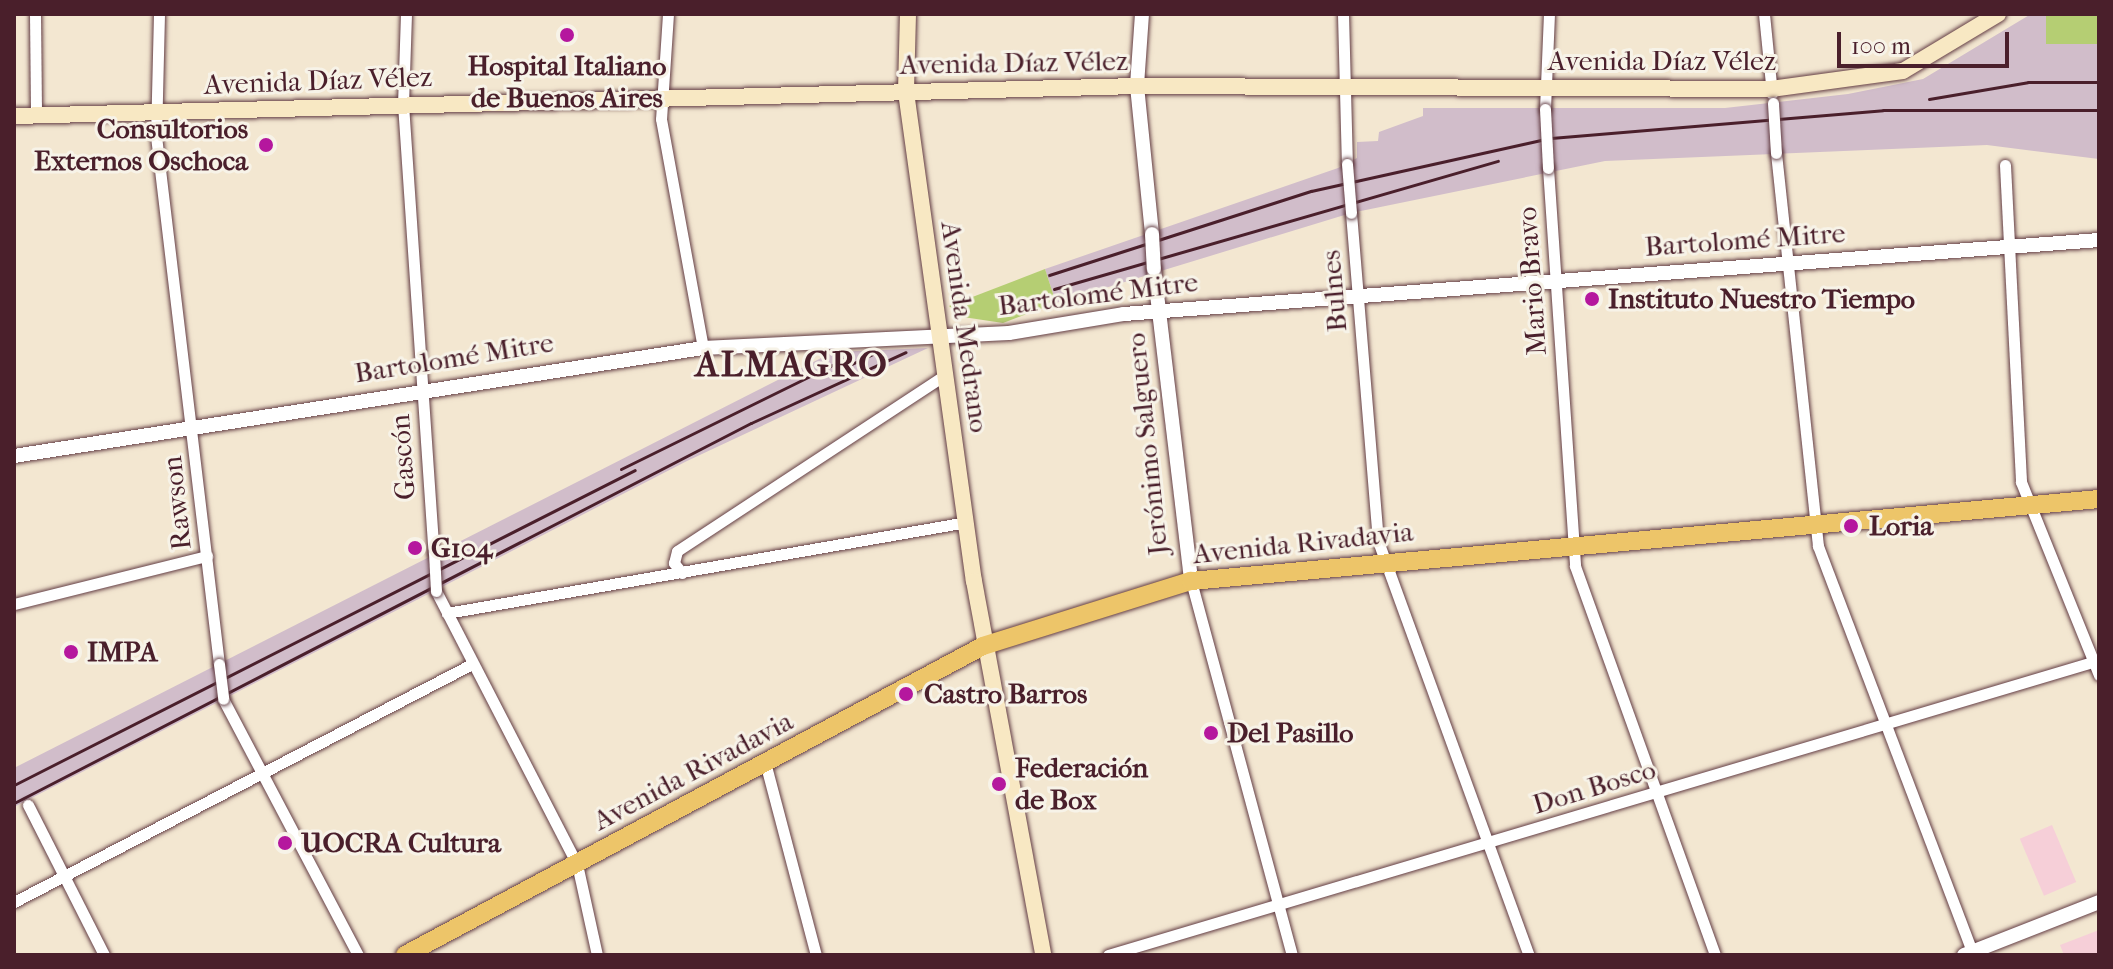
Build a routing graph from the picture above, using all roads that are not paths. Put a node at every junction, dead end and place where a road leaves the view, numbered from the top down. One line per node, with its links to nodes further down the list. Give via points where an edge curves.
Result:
1 (35, 14): 20 (street)
2 (159, 14): 18 (street, Rawson)
3 (406, 14): 17 (street, Gascón)
4 (668, 14): 16 (street)
5 (908, 14): 14 (main road, Avenida Medrano)
6 (1142, 14): 12 (street, Jerónimo Salguero)
7 (1343, 14): 11 (street, Bulnes)
8 (1549, 14): 13 (street, Mario Bravo)
9 (1764, 14): 15 (street)
10 (1993, 15): 15 (main road, Avenida Díaz Vélez, via 1903,71)
11 (1341, 84): 12 (main road, Avenida Díaz Vélez); 13 (main road, Avenida Díaz Vélez); 26 (street, Bulnes, bridge)
12 (1137, 86): 14 (main road, Avenida Díaz Vélez); 27 (street, Jerónimo Salguero, bridge)
13 (1545, 87): 15 (main road, Avenida Díaz Vélez); 25 (street, Mario Bravo, bridge)
14 (906, 92): 16 (main road, Avenida Díaz Vélez); 28 (main road, Avenida Medrano)
15 (1772, 96): 24 (street, bridge)
16 (660, 97): 17 (main road, Avenida Díaz Vélez); 29 (street)
17 (403, 104): 18 (main road, Avenida Díaz Vélez); 31 (street, Gascón)
18 (155, 112): 20 (main road, Avenida Díaz Vélez); 32 (street, Rawson)
19 (14, 116): 20 (main road, Avenida Díaz Vélez)
20 (36, 116)
21 (2005, 165): 23 (street)
22 (2099, 240): 23 (street, Bartolomé Mitre)
23 (2006, 247): 24 (street, Bartolomé Mitre); 35 (street)
24 (1787, 263): 25 (street, Bartolomé Mitre); 37 (street)
25 (1555, 280): 26 (street, Bartolomé Mitre); 38 (street, Mario Bravo)
26 (1359, 295): 27 (street, Bartolomé Mitre); 40 (street, Bulnes, via 1378,541)
27 (1159, 312): 28 (street, Bartolomé Mitre, via 1051,321 1009,333); 42 (street, Jerónimo Salguero)
28 (939, 331): 29 (street, Bartolomé Mitre); 30 (main road, Avenida Medrano)
29 (703, 348): 31 (street, Bartolomé Mitre)
30 (945, 375): 36 (main road, Avenida Medrano); 41 (street, via 677,551 674,563)
31 (423, 387): 32 (street, Bartolomé Mitre); 44 (street, Gascón, bridge, via 436,591)
32 (192, 426): 33 (street, Bartolomé Mitre); 39 (street, Rawson)
33 (14, 456)
34 (2099, 499): 35 (main road, Avenida Rivadavia)
35 (2027, 505): 37 (main road, Avenida Rivadavia); 46 (street)
36 (967, 522): 41 (street); 45 (main road, Avenida Medrano)
37 (1815, 524): 38 (main road, Avenida Rivadavia); 49 (street)
38 (1574, 545): 40 (main road, Avenida Rivadavia); 52 (street, Mario Bravo)
39 (207, 556): 43 (street); 51 (street, Rawson, bridge, via 223,699)
40 (1386, 562): 42 (main road, Avenida Rivadavia); 54 (street, Bulnes)
41 (682, 573): 44 (street)
42 (1191, 581): 45 (main road, Avenida Rivadavia); 59 (street)
43 (14, 604)
44 (447, 613): 47 (street, Gascón)
45 (983, 646): 50 (main road, Avenida Rivadavia); 66 (main road, Avenida Medrano)
46 (2093, 662): 48 (street); 49 (street, Don Bosco)
47 (472, 664): 51 (street); 55 (street, Gascón)
48 (2099, 675)
49 (1887, 724): 52 (street, Don Bosco); 60 (street)
50 (766, 766): 55 (main road, Avenida Rivadavia); 65 (street)
51 (263, 773): 56 (street); 62 (street, Rawson)
52 (1656, 793): 54 (street, Don Bosco); 70 (street, Mario Bravo)
53 (28, 805): 56 (street)
54 (1489, 844): 59 (street, Don Bosco); 69 (street, Bulnes)
55 (577, 864): 63 (main road, Avenida Rivadavia); 64 (street, Gascón)
56 (62, 877): 57 (street); 61 (street)
57 (14, 902)
58 (2099, 902): 60 (street)
59 (1279, 907): 67 (street, Don Bosco); 68 (street)
60 (1970, 954)
61 (104, 955)
62 (358, 955)
63 (405, 955)
64 (597, 955)
65 (816, 955)
66 (1043, 955)
67 (1108, 955)
68 (1292, 955)
69 (1529, 955)
70 (1715, 955)

